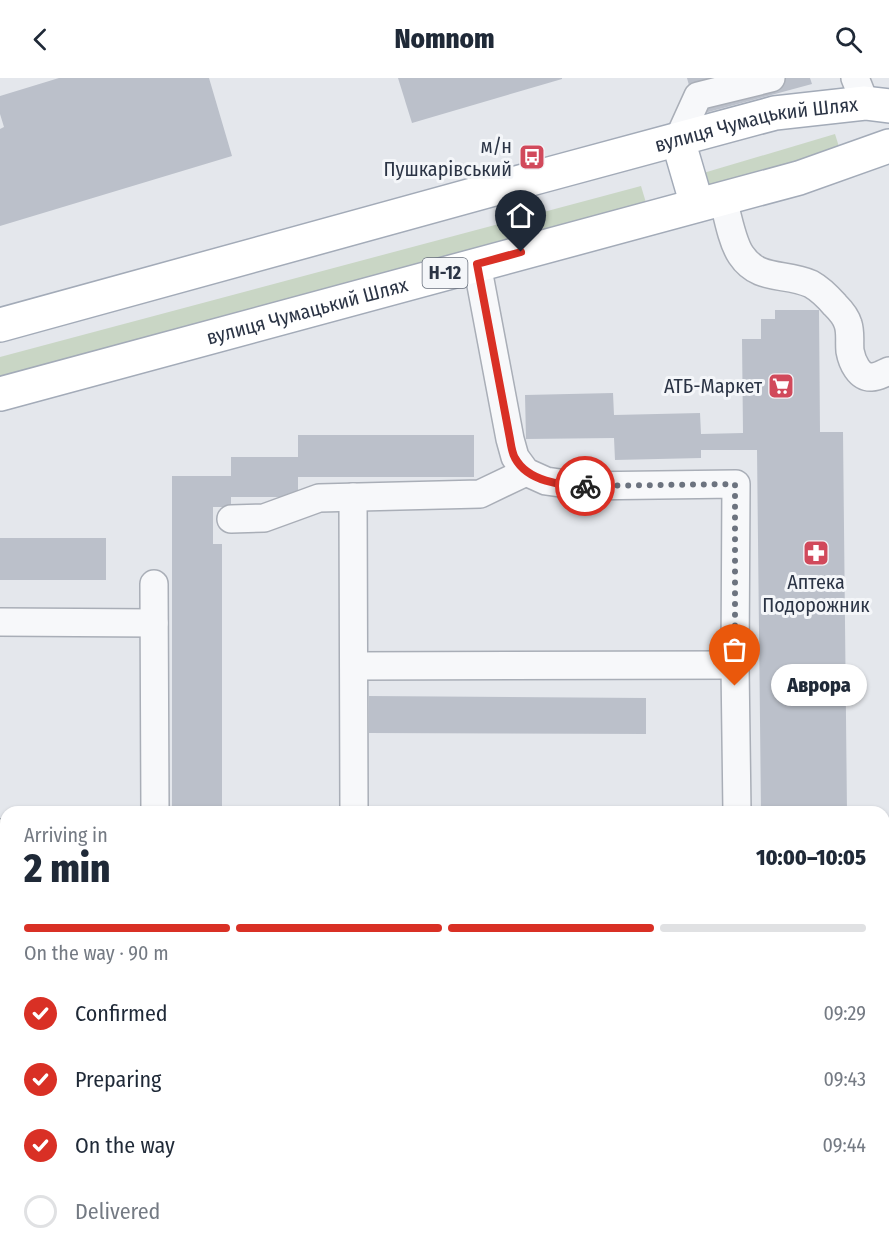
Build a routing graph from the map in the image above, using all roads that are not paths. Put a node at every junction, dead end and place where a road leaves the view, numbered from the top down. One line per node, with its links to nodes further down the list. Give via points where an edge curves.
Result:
1 (771, 78): 3 (street, via 698,96)
2 (870, 96): 3 (main road, вулиця Чумацький Шлях, via 776,113)
3 (678, 140): 5 (main road); 7 (main road, вулиця Чумацький Шлях)
4 (889, 146): 5 (main road, вулиця Чумацький Шлях / Н-12, via 799,178)
5 (710, 202): 6 (main road, вулиця Чумацький Шлях / Н-12); 8 (street, via 739,253 752,267 765,274 805,282 829,297 847,321 854,365 863,375)
6 (477, 264): 9 (main road, вулиця Чумацький Шлях / Н-12); 10 (street, via 510,439 515,458)
7 (0, 325)
8 (881, 374)
9 (0, 394)
10 (526, 472): 11 (street, via 480,494); 16 (street, via 546,481 581,486 735,484)
11 (353, 497): 12 (street, via 319,498 264,518); 17 (street)
12 (231, 519)
13 (154, 584): 15 (street)
14 (0, 622): 15 (street)
15 (154, 623): 18 (street)
16 (735, 665): 17 (street); 20 (street)
17 (354, 666): 19 (street)
18 (155, 806)
19 (354, 806)
20 (737, 806)

